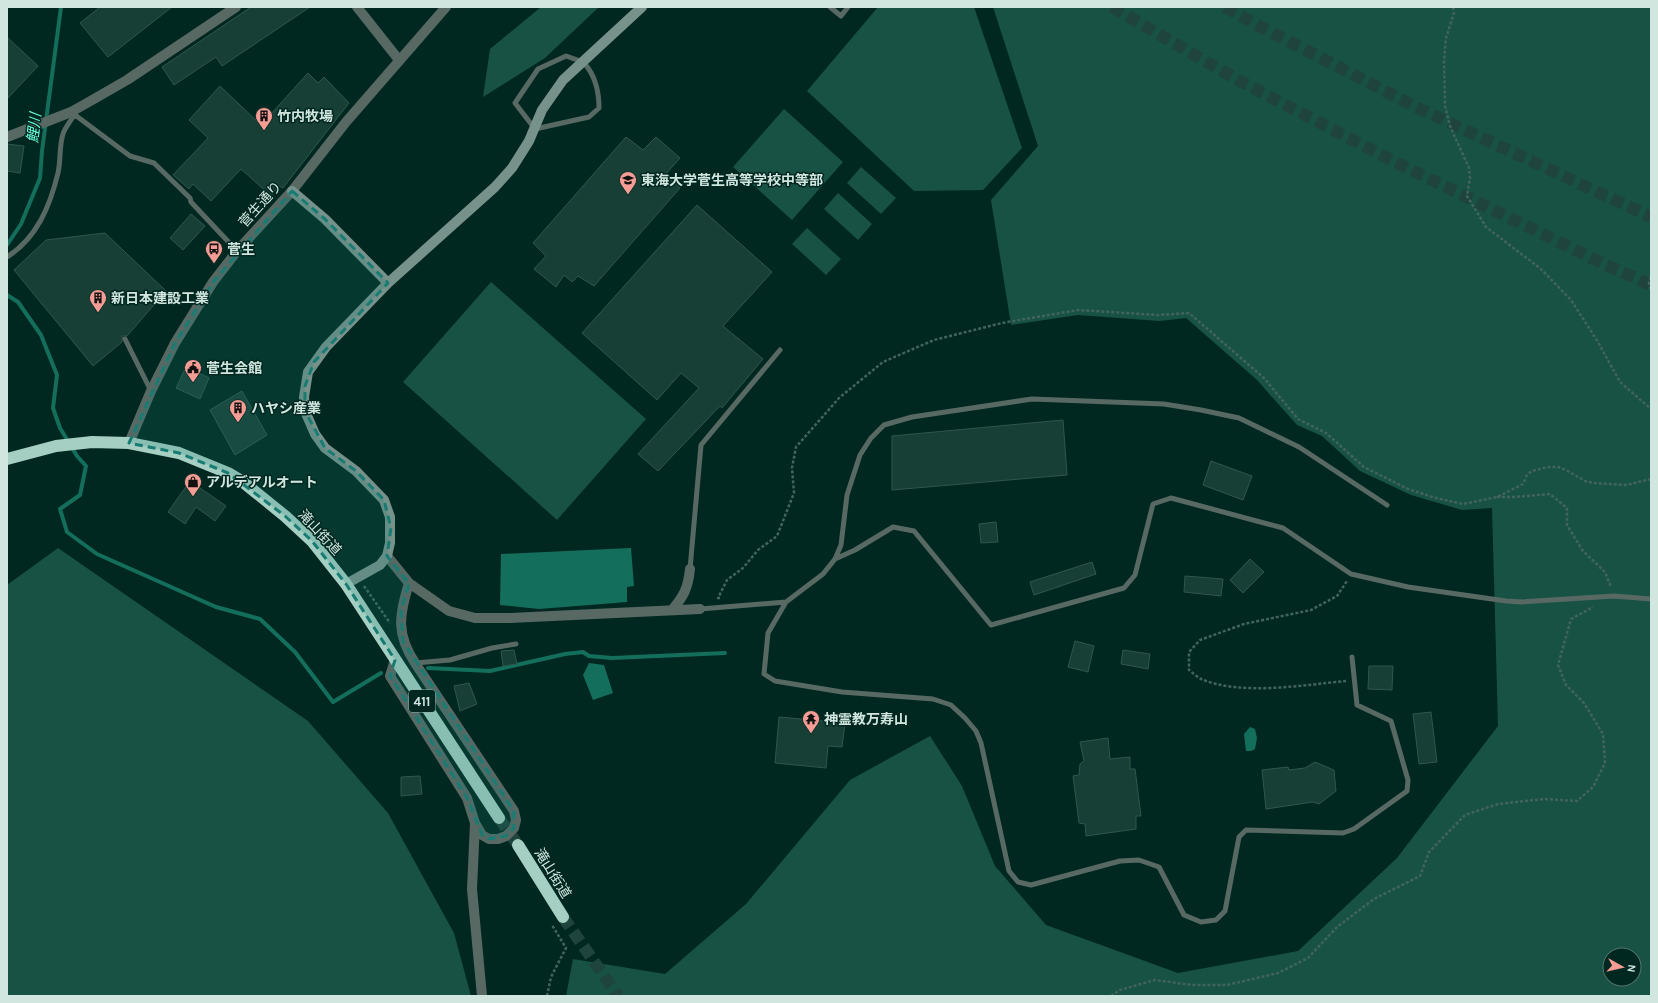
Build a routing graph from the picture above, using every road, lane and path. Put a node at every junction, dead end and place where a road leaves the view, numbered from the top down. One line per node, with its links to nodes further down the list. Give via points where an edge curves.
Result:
1 (236, 7): 10 (street, via 127,80)
2 (358, 7): 8 (street)
3 (446, 7): 8 (street, 菅生通り)
4 (642, 7): 9 (street)
5 (830, 7): 6 (lane, via 841,16)
6 (848, 7)
7 (1453, 7): 22 (path, via 1444,60 1445,106 1450,126 1469,168 1467,196 1486,227 1541,269 1571,300 1620,382)
8 (399, 60): 13 (street, 菅生通り)
9 (583, 62): 11 (street, via 563,80 549,98); 11 (lane, via 594,80 599,108 588,117); 11 (lane, via 566,56 538,70 515,103)
10 (70, 114): 12 (street); 14 (lane, via 130,156 154,163 190,198); 15 (lane, via 63,134 58,173 48,205 36,230 18,250)
11 (534, 129): 17 (street, via 523,153 495,187)
12 (7, 137)
13 (292, 191): 14 (street, 菅生通り); 17 (street, via 325,219)
14 (237, 251): 21 (street, 菅生通り, via 213,282 179,337)
15 (7, 257)
16 (1651, 277): 18 (path)
17 (388, 282): 28 (street, via 314,362 308,372 304,397 305,411 315,434 325,448 356,471 384,500 390,516)
18 (1651, 291)
19 (125, 339): 21 (lane)
20 (780, 350): 30 (lane, via 701,444)
21 (151, 391): 23 (street, 菅生通り)
22 (1651, 409)
23 (129, 443): 24 (highway, 滝山街道 / 411, via 92,442 56,446); 34 (highway, 滝山街道 / 411, via 179,453 228,473 243,482 312,541)
24 (7, 459)
25 (1497, 497): 35 (path, via 1550,494 1567,508 1567,525 1583,551 1605,572)
26 (1387, 505): 29 (lane, via 1299,447 1239,418 1164,404 1032,399 912,417 884,425 871,438 860,455 847,495 841,545)
27 (777, 536): 36 (path, via 758,550 743,568 727,580)
28 (387, 556): 32 (street, via 380,565); 33 (street)
29 (835, 559): 31 (lane, via 893,527 914,531 991,625 1124,588 1135,575 1153,504 1171,498 1283,528); 38 (lane, via 823,574)
30 (690, 569): 41 (street, via 684,597)
31 (1351, 574): 35 (lane, via 1408,587 1506,601); 47 (path, via 1337,596 1311,610 1244,624 1200,640 1189,652 1189,670 1200,679 1221,686 1256,688)
32 (359, 577): 34 (street); 42 (path)
33 (409, 583): 41 (street, via 449,611 474,618); 46 (street, via 400,625 403,641)
34 (346, 584): 45 (highway, 滝山街道 / 411)
35 (1614, 596): 37 (lane)
36 (718, 598)
37 (1651, 599)
38 (786, 602): 40 (lane); 47 (lane, via 768,633 764,674 775,681 842,692 933,699 950,705 972,726 981,743 1008,871 1018,882 1031,885 1120,861 1139,860 1159,867 1184,915 1201,922 1216,920 1225,911 1239,837 1246,830 1343,833 1354,829 1407,791 1408,780 1391,722 1357,705)
39 (1596, 606): 55 (path, via 1571,619 1558,665 1566,686 1584,703 1602,734 1605,764 1593,787 1577,801 1544,799 1498,804 1465,815 1429,852 1420,876 1374,899 1337,927 1308,958 1278,973 1227,985 1192,985 1155,980 1120,990)
40 (700, 609): 41 (street)
41 (672, 610)
42 (391, 624)
43 (516, 644): 46 (lane, via 450,660)
44 (1352, 657): 47 (lane)
45 (395, 660): 48 (highway, 滝山街道 / 411); 49 (street, via 390,676 467,798)
46 (415, 663): 49 (street, via 514,811 516,820 514,828 506,836 498,839 489,839 482,835)
47 (1354, 680)
48 (499, 818)
49 (474, 823): 53 (street, via 472,889)
50 (518, 845): 51 (highway, 滝山街道)
51 (563, 917)
52 (550, 922): 54 (path, via 566,948 551,977)
53 (482, 996)
54 (547, 996)
55 (1111, 996)

